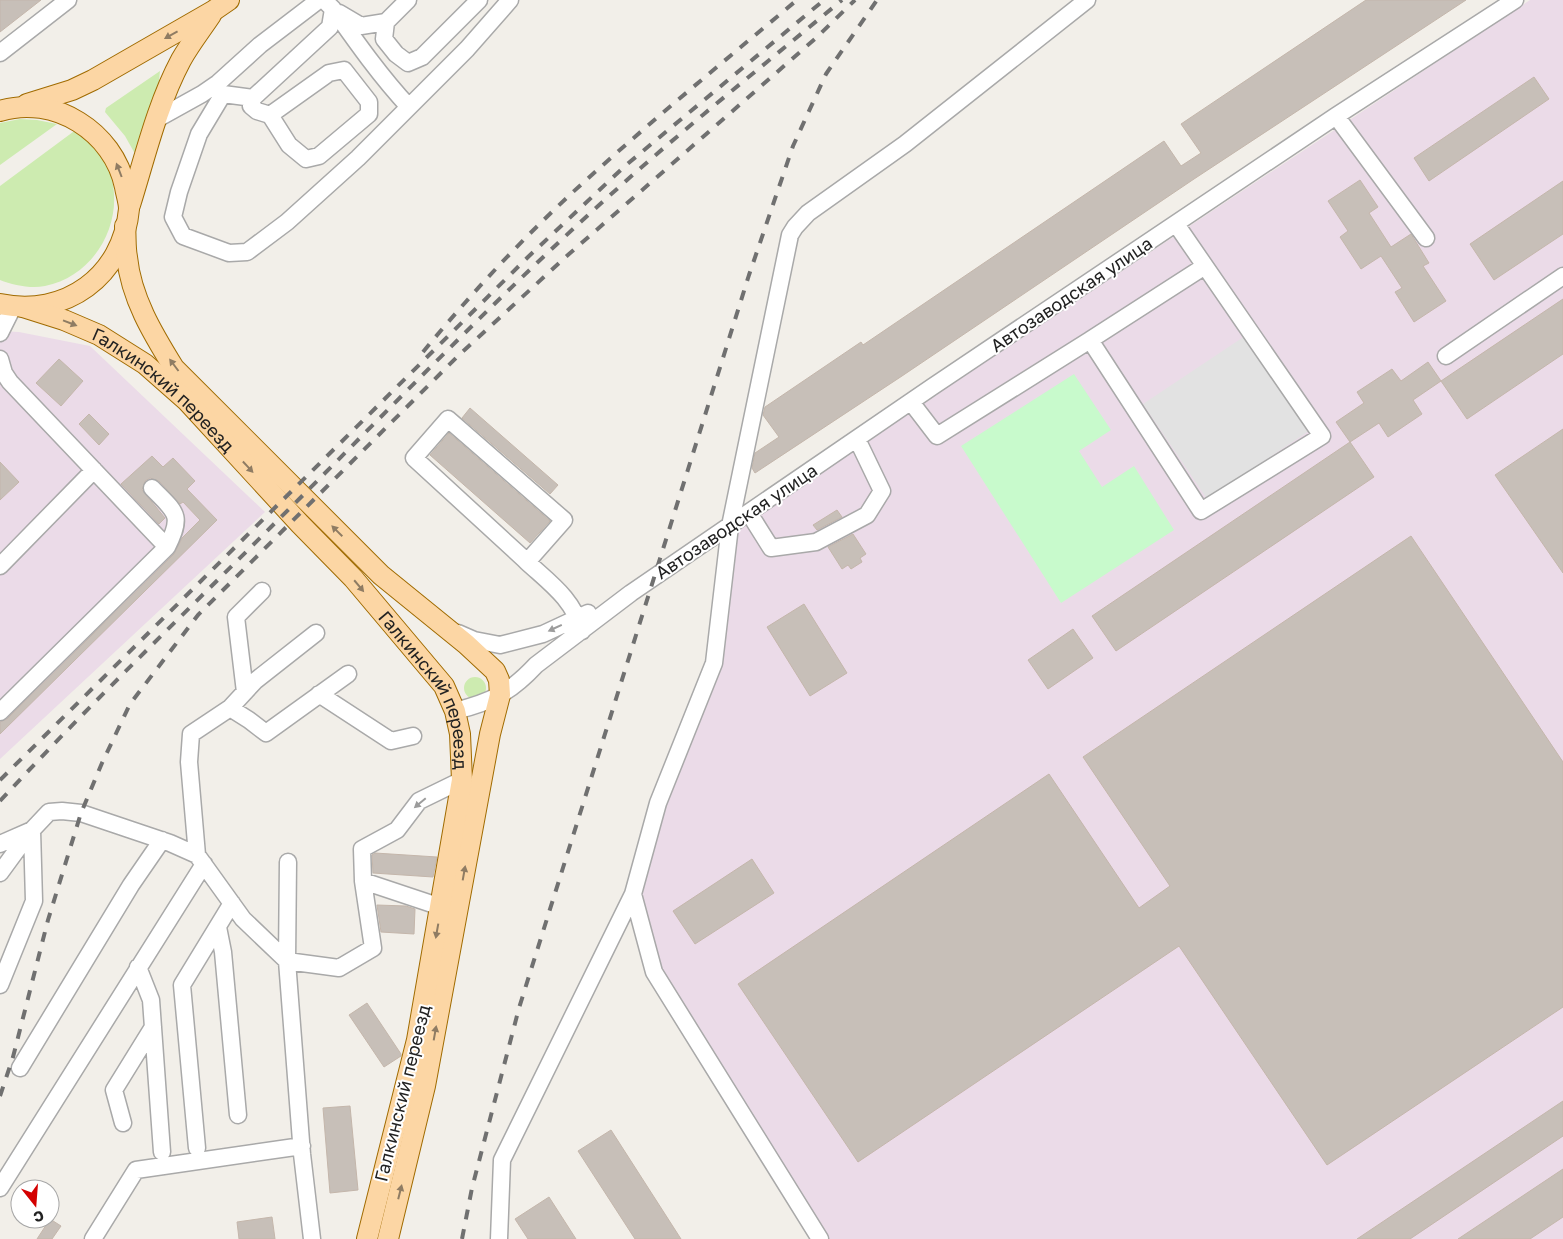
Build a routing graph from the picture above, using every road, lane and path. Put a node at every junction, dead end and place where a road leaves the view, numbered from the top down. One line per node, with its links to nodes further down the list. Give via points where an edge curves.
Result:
1 (68, 0): 12 (street)
2 (319, 0): 19 (street, via 260,45 218,83)
3 (408, 0): 10 (street)
4 (479, 0): 11 (street, via 422,57 408,63)
5 (510, 0): 15 (street)
6 (1087, 0): 35 (street, via 905,144 808,213 795,227 788,242)
7 (1515, 0): 18 (street, Автозаводская улица)
8 (328, 5): 10 (street, via 361,26); 13 (street); 14 (street, via 330,27)
9 (221, 6): 16 (main road, one-way to 16, via 79,87); 19 (main road, via 181,59)
10 (386, 22): 11 (street, via 384,39)
11 (391, 48): 13 (street)
12 (0, 53)
13 (372, 64): 15 (street)
14 (253, 98): 15 (street, via 223,94 200,134 173,217 183,236 229,253 247,252 286,222); 17 (street, via 251,106 256,112)
15 (409, 107)
16 (9, 109): 20 (main road, one-way to 16, via 123,179 116,161 92,130 58,112 38,108)
17 (270, 115): 17 (street, via 330,73 344,70 369,102 368,114 319,156 306,159 289,145)
18 (1336, 116): 21 (street, Автозаводская улица); 22 (street)
19 (157, 119): 20 (main road)
20 (127, 217): 25 (main road, via 120,245 110,263 92,283 63,300 44,306); 40 (main road, Галкинский переезд, one-way to 20, via 382,575 174,368 140,306 127,257)
21 (1176, 224): 23 (street); 30 (street, Автозаводская улица)
22 (1426, 238)
23 (1205, 266): 27 (street); 27 (street, via 1322,436 1201,511)
24 (1563, 276): 28 (street)
25 (12, 306): 26 (street); 49 (main road, Галкинский переезд, one-way to 49, via 64,320 100,335 145,364 187,402 353,578 444,686)
26 (0, 333)
27 (1090, 340): 30 (street, via 938,436)
28 (1446, 356)
29 (0, 360): 32 (street, via 10,382)
30 (911, 402): 31 (street, Автозаводская улица)
31 (856, 439): 34 (street, Автозаводская улица); 34 (street, via 882,491 867,515 816,542 771,548)
32 (94, 470): 36 (street); 38 (street)
33 (152, 488): 36 (street, via 175,511 177,523)
34 (749, 513): 35 (street, Автозаводская улица)
35 (730, 526): 41 (street, Автозаводская улица); 61 (street, via 714,663 658,803)
36 (167, 547): 50 (street)
37 (527, 562): 37 (street, via 414,458 448,419 564,520); 41 (street, via 566,598)
38 (0, 566)
39 (262, 591): 45 (street, via 236,617)
40 (437, 622): 41 (street, one-way to 40, via 500,645 474,640); 47 (main road, Галкинский переезд, via 495,671)
41 (580, 624): 44 (street)
42 (316, 633): 45 (street)
43 (348, 674): 46 (street)
44 (523, 680): 47 (street); 51 (street)
45 (245, 692): 48 (street)
46 (319, 694): 48 (street, via 266,733); 52 (street, via 391,741)
47 (500, 695): 49 (street, via 484,704); 51 (main road, Галкинский переезд)
48 (230, 708): 57 (street, via 190,734 189,762)
49 (455, 711): 53 (main road, Галкинский переезд, via 460,734)
50 (0, 712)
51 (490, 734): 79 (main road, Галкинский переезд, one-way to 51, via 425,1086)
52 (413, 736)
53 (462, 780): 60 (street, one-way to 60, via 419,801 397,830 362,849); 63 (main road, Галкинский переезд)
54 (32, 830): 55 (street, via 49,812 81,812); 56 (street); 59 (street); 67 (street, via 34,901)
55 (162, 840): 57 (street); 69 (street, via 131,885)
56 (0, 844)
57 (200, 859): 62 (street); 66 (street)
58 (288, 862): 65 (street)
59 (0, 872)
60 (363, 881): 63 (street); 65 (street, via 372,948 339,968)
61 (633, 894): 80 (street, via 502,1160); 81 (street, via 654,972)
62 (232, 904): 64 (street); 65 (street)
63 (441, 908): 78 (main road, Галкинский переезд, one-way to 78, via 417,1040)
64 (218, 927): 70 (street); 73 (street, via 182,985)
65 (287, 961): 72 (street)
66 (138, 967): 68 (street, via 150,1000); 75 (street)
67 (0, 985)
68 (152, 1027): 71 (street, via 114,1090); 74 (street)
69 (20, 1068)
70 (238, 1115)
71 (123, 1123)
72 (302, 1146): 76 (street, via 136,1170); 77 (street)
73 (197, 1148)
74 (162, 1152)
75 (0, 1188)
76 (93, 1239)
77 (312, 1239)
78 (367, 1239)
79 (388, 1239)
80 (499, 1239)
81 (820, 1239)

